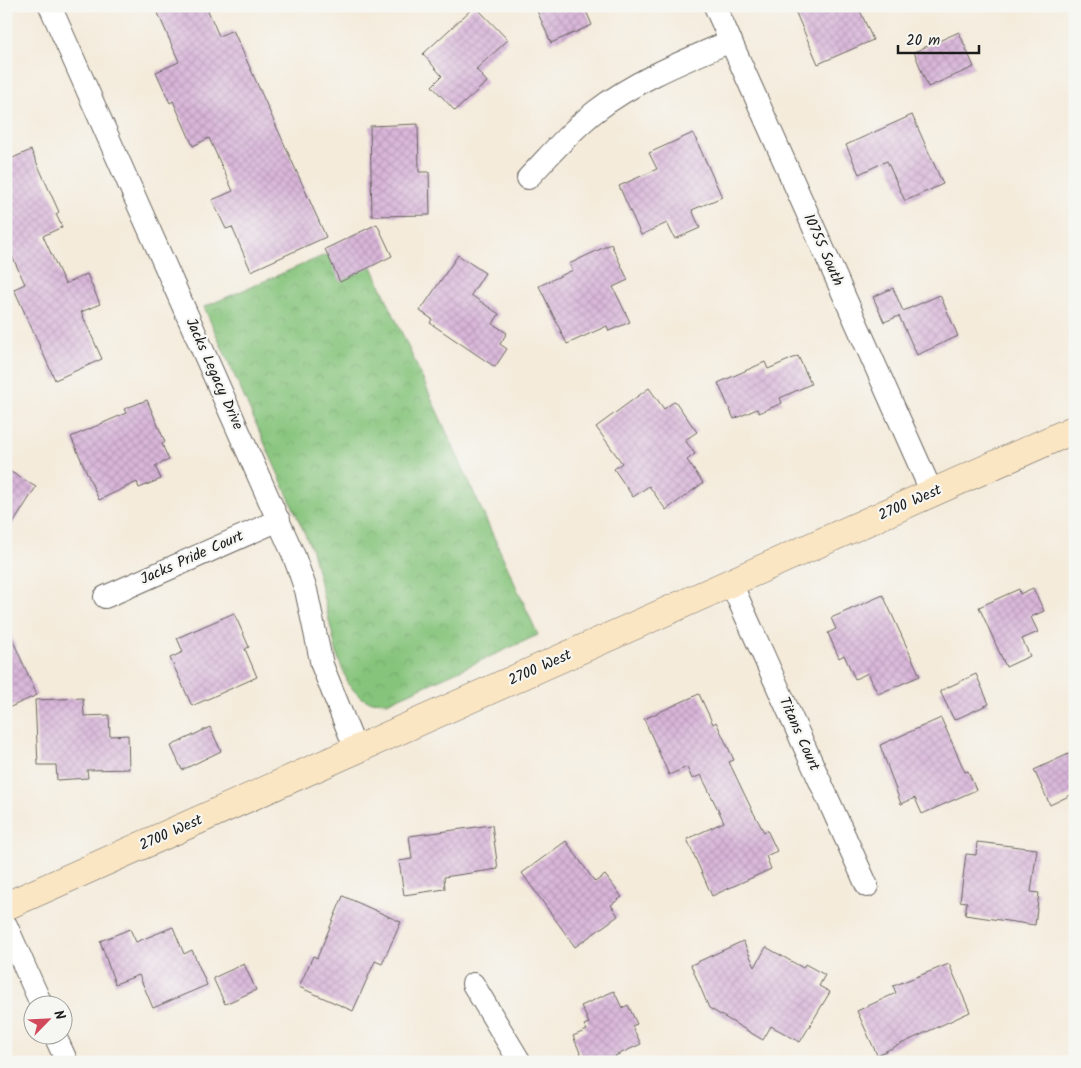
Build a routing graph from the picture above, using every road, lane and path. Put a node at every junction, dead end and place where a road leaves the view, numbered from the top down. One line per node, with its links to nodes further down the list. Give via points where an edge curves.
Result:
1 (50, 6): 7 (street, Jacks Legacy Drive)
2 (715, 6): 3 (street, 10755 South)
3 (730, 41): 4 (street, via 612,98 576,127); 6 (street, 10755 South)
4 (528, 178)
5 (1075, 429): 6 (main road, 2700 West)
6 (932, 493): 8 (main road, 2700 West)
7 (279, 520): 9 (street, Jacks Pride Court); 10 (street, Jacks Legacy Drive, via 306,590 322,665)
8 (731, 583): 10 (main road, 2700 West); 11 (street, Titans Court)
9 (105, 597)
10 (356, 750): 12 (main road, 2700 West)
11 (867, 886)
12 (6, 906)
13 (6, 925): 15 (street)
14 (473, 984): 18 (street)
15 (38, 996)
16 (60, 1046): 17 (street)
17 (67, 1062)
18 (520, 1062)

